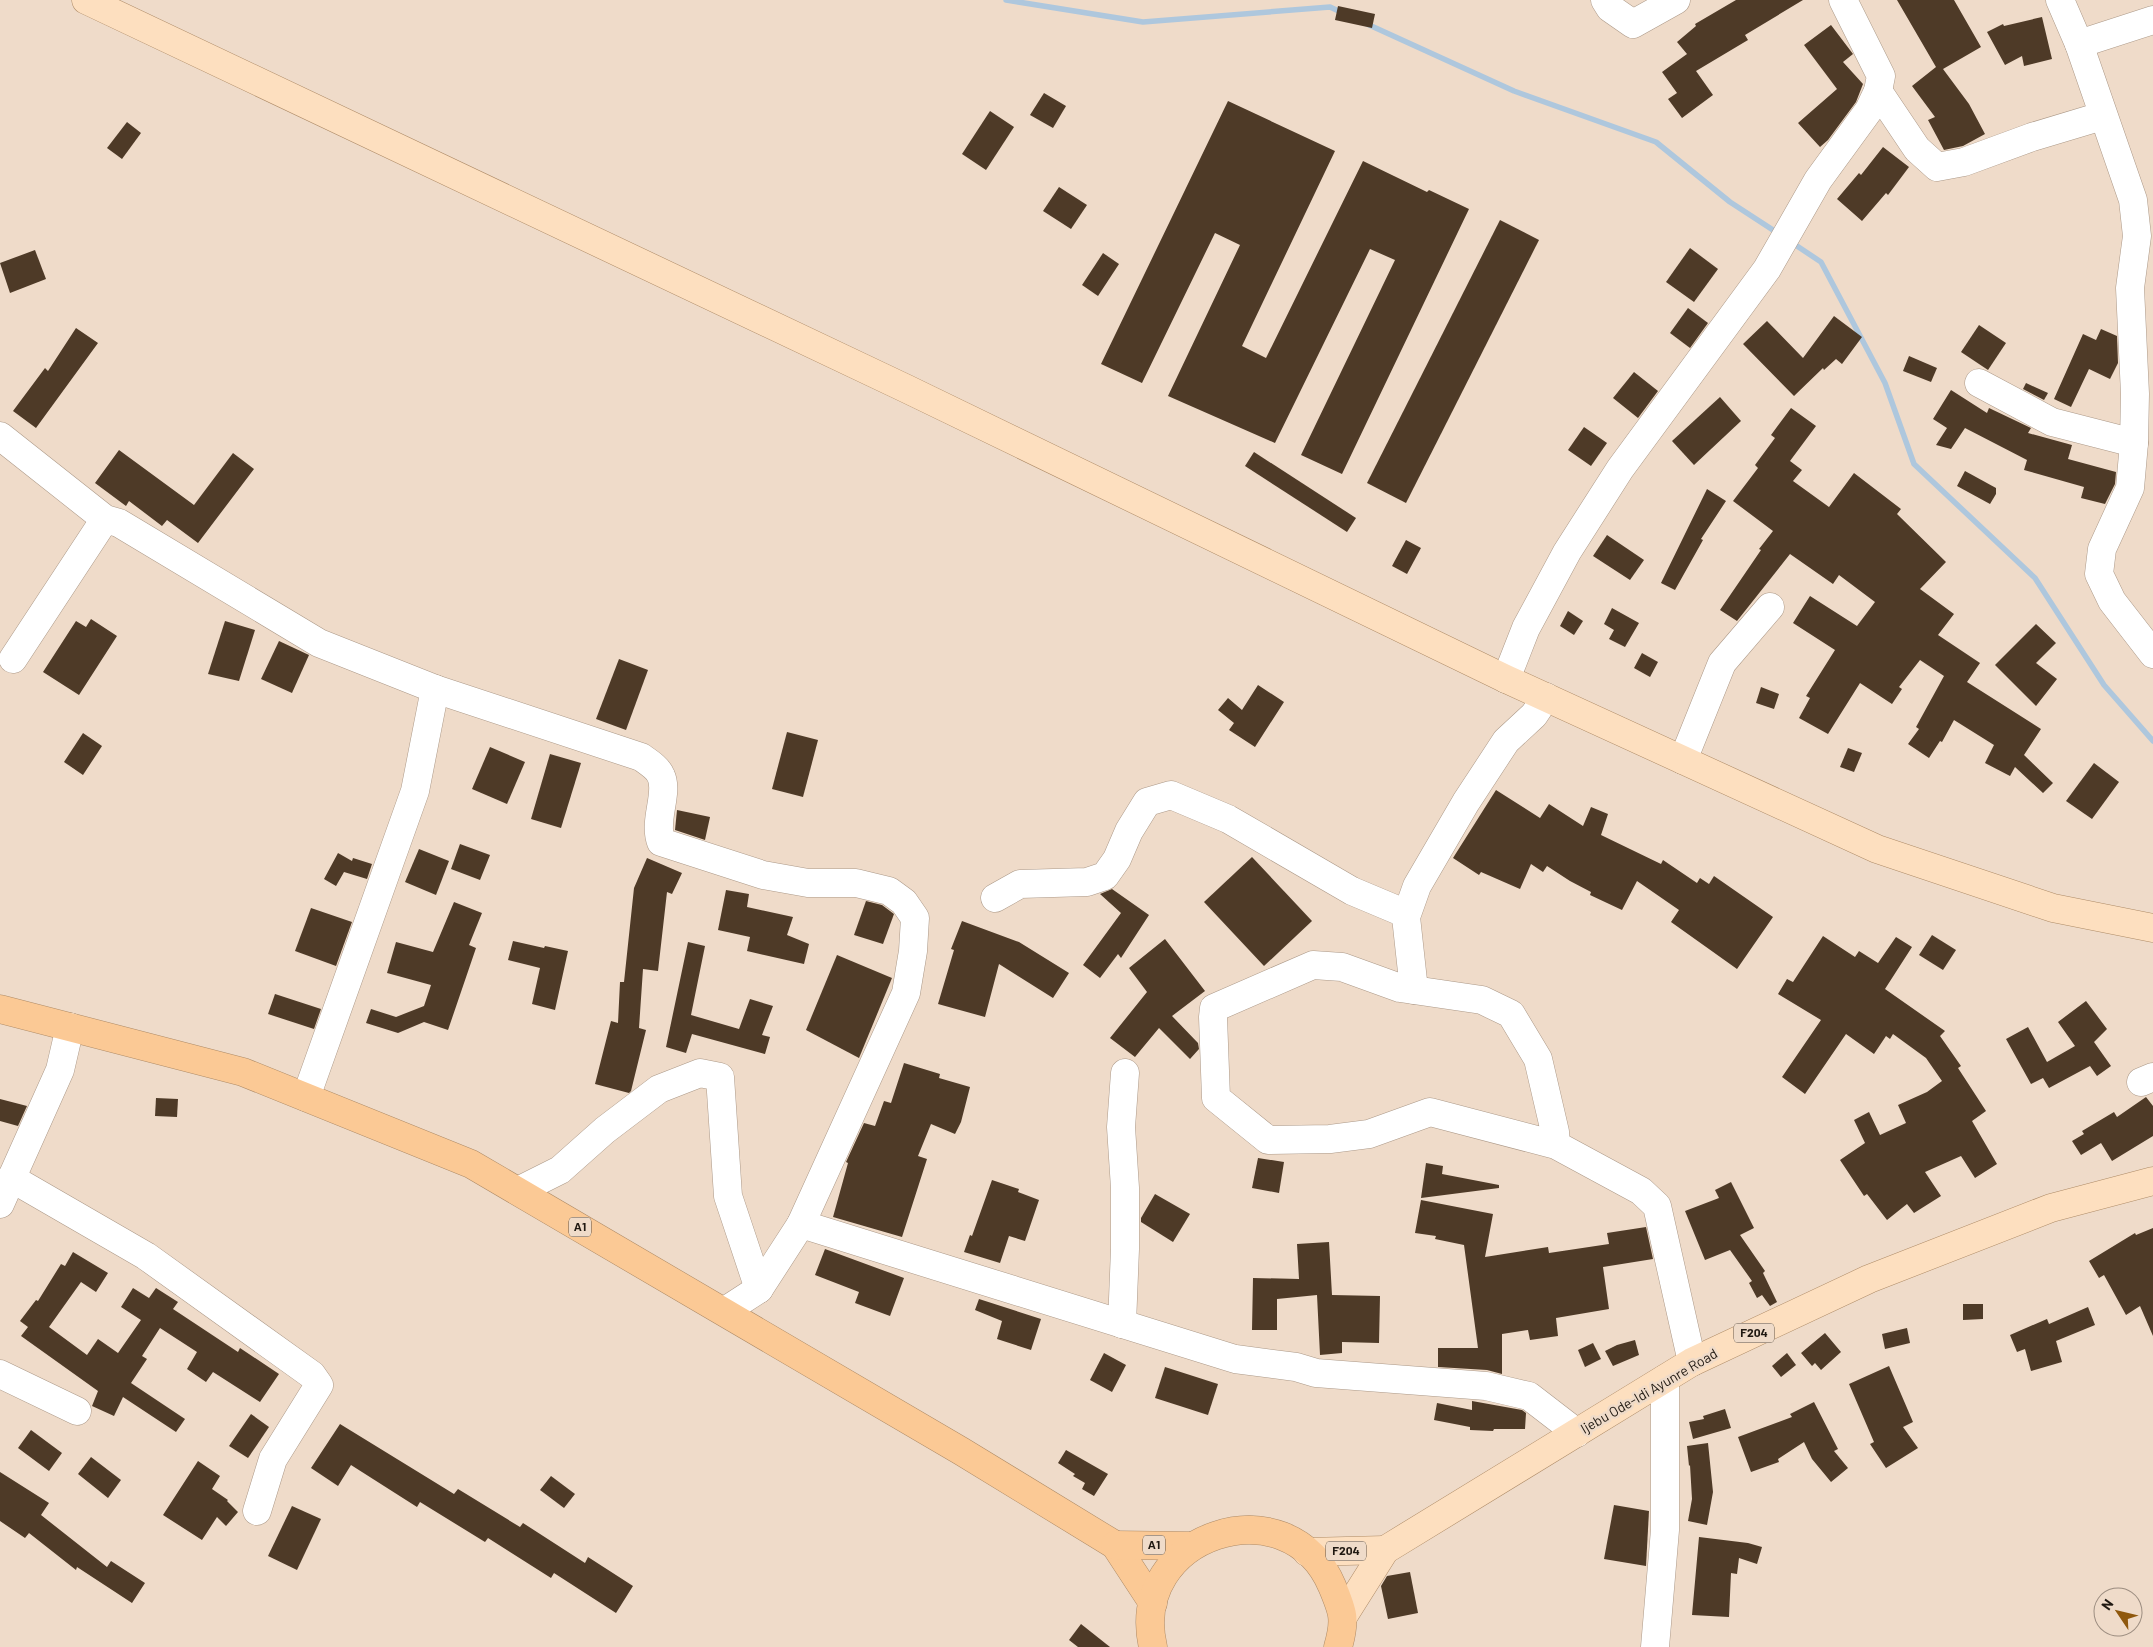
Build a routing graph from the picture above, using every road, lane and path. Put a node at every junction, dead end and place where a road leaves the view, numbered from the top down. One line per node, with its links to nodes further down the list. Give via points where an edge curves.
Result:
1 (86, 0): 18 (main road, via 907,389)
2 (1605, 0): 3 (street, via 1610,8 1633,24)
3 (1676, 0)
4 (1843, 0): 8 (street, via 1881,76)
5 (2060, 0): 7 (street)
6 (2153, 20): 7 (street)
7 (2079, 44): 9 (street)
8 (1878, 91): 9 (street, via 1917,149 1937,167 1964,162); 18 (street, via 1869,110 1818,180 1768,269 1620,469 1566,552 1526,628)
9 (2102, 116): 10 (street, via 2133,200)
10 (2144, 217): 13 (street, via 2137,236 2130,288)
11 (1978, 383): 13 (street, via 2052,422)
12 (0, 436): 14 (street)
13 (2134, 443): 16 (street, via 2130,488 2102,549 2099,574 2112,601)
14 (105, 519): 17 (street); 19 (street, via 119,522 319,643)
15 (1770, 607): 21 (street, via 1722,663)
16 (2153, 654)
17 (13, 659)
18 (1506, 679): 20 (main road)
19 (435, 689): 29 (street, via 415,791); 35 (street, via 642,757 662,777 658,827 661,842 763,875 808,883 872,886 889,891 904,902 915,918 906,993)
20 (1546, 697): 21 (main road); 23 (street, via 1534,715 1506,741 1466,802 1416,886)
21 (1683, 760): 24 (main road, via 1877,849 2053,908)
22 (995, 898): 23 (street, via 1020,884 1087,882 1105,876 1147,802 1170,795 1228,819 1352,891 1402,912)
23 (1406, 917): 25 (street)
24 (2153, 928)
25 (1414, 990): 30 (street, via 1482,1000 1511,1014 1538,1059); 30 (street, via 1342,967 1313,965 1214,1008 1216,1098 1268,1140 1330,1140 1369,1134 1430,1112)
26 (0, 1009): 27 (highway, A1)
27 (70, 1027): 29 (highway, A1, via 243,1072); 31 (street, via 60,1070)
28 (1125, 1073): 38 (street, via 1121,1127 1126,1249)
29 (306, 1097): 33 (highway, A1, via 471,1164)
30 (1556, 1145): 39 (street, via 1641,1191 1657,1206)
31 (11, 1178): 34 (street); 44 (street, via 146,1256 312,1375 319,1385 273,1459)
32 (2153, 1181): 39 (main road, Ijebu Ode-Idi Ayunre Road / F204, via 2051,1208 1878,1275)
33 (518, 1191): 36 (street, via 560,1170 659,1089 700,1073 720,1077 728,1196); 37 (highway, A1)
34 (0, 1204)
35 (801, 1224): 36 (street); 38 (street)
36 (759, 1289): 37 (street)
37 (725, 1312): 45 (highway, A1)
38 (1122, 1324): 43 (street, via 1235,1359 1296,1367 1316,1373 1486,1386 1529,1396)
39 (1692, 1362): 41 (main road, Ijebu Ode-Idi Ayunre Road / F204)
40 (0, 1374): 42 (street)
41 (1665, 1379): 43 (main road, Ijebu Ode-Idi Ayunre Road / F204); 53 (street, via 1665,1530)
42 (77, 1411)
43 (1577, 1432): 47 (main road, Ijebu Ode-Idi Ayunre Road / F204)
44 (258, 1511)
45 (1115, 1545): 46 (highway, A1); 49 (highway, A1)
46 (1192, 1546): 48 (highway, via 1224,1532 1259,1530 1276,1534); 49 (highway, via 1167,1571)
47 (1385, 1550): 48 (main road, F204); 50 (main road, F204)
48 (1307, 1552): 50 (highway, via 1329,1579)
49 (1153, 1603): 51 (highway, via 1150,1620)
50 (1344, 1615): 52 (highway)
51 (1153, 1647)
52 (1338, 1647)
53 (1655, 1647)

